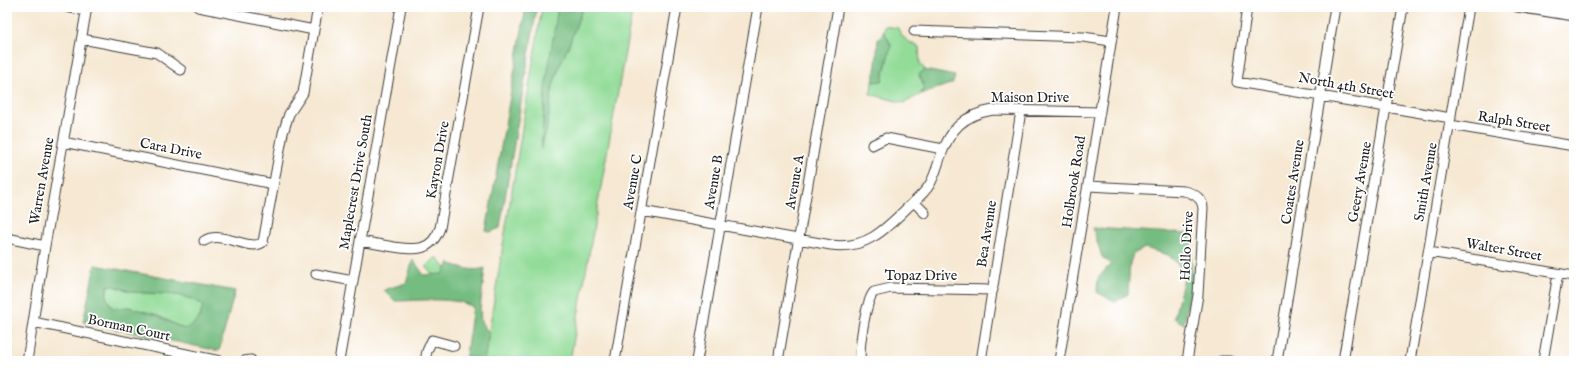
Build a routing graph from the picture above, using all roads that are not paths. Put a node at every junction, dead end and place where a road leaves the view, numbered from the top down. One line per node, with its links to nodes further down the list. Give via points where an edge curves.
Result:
1 (66, 7): 15 (street)
2 (198, 7): 17 (street)
3 (318, 7): 17 (street)
4 (401, 7): 39 (street, Maplecrest Drive South)
5 (479, 7): 39 (street, Kayron Drive, via 437,236 423,248 413,250)
6 (677, 7): 34 (street, Avenue C)
7 (758, 7): 36 (street, Avenue B)
8 (838, 7): 38 (street, Avenue A)
9 (1117, 7): 20 (street, Holbrook Road)
10 (1247, 7): 22 (street, North 4th Street, via 1237,82)
11 (1336, 7): 22 (street, Coates Avenue)
12 (1403, 7): 23 (street, Geery Avenue)
13 (1469, 7): 26 (street, Smith Avenue)
14 (1517, 7): 16 (street)
15 (86, 9): 19 (street, Warren Avenue)
16 (1574, 16)
17 (314, 30): 31 (street, via 303,93 289,114)
18 (914, 31): 20 (street, via 1083,37)
19 (82, 39): 21 (street, via 157,53); 27 (street, Warren Avenue)
20 (1111, 41): 25 (street, Holbrook Road)
21 (181, 70)
22 (1321, 96): 23 (street, North 4th Street); 63 (street, Coates Avenue)
23 (1387, 107): 26 (street, North 4th Street); 64 (street, Geery Avenue)
24 (1021, 111): 25 (street, Maison Drive); 30 (street, Maison Drive, via 993,110 974,114 955,129); 47 (street, Bea Avenue)
25 (1100, 112): 32 (street, Holbrook Road)
26 (1451, 122): 29 (street, Ralph Street); 42 (street, Smith Avenue)
27 (63, 142): 31 (street, Cara Drive); 41 (street, Warren Avenue)
28 (872, 145): 30 (street, via 886,138)
29 (1574, 146)
30 (943, 149): 33 (street, Maison Drive, via 929,185)
31 (273, 184): 40 (street, via 262,242 259,245 216,237)
32 (1088, 186): 59 (street, Holbrook Road); 60 (street, Hollo Drive, via 1184,190 1195,194 1201,202 1203,208 1198,295)
33 (914, 202): 35 (street); 38 (street, Maison Drive, via 886,229 866,241 838,246)
34 (642, 211): 36 (street, Maison Drive); 54 (street, Avenue C)
35 (925, 213)
36 (720, 226): 38 (street, Maison Drive); 55 (street, Avenue B)
37 (7, 238): 41 (street)
38 (800, 239): 56 (street, Avenue A)
39 (360, 241): 46 (street, Maplecrest Drive South)
40 (204, 242)
41 (45, 246): 48 (street, Warren Avenue)
42 (1429, 252): 44 (street, Walter Street); 65 (street, Smith Avenue)
43 (316, 274): 46 (street)
44 (1558, 274): 45 (street, Walter Street); 66 (street)
45 (1574, 276)
46 (353, 282): 52 (street, Maplecrest Drive South)
47 (993, 290): 57 (street, Topaz Drive, via 891,288 874,292 868,300); 58 (street, Bea Avenue)
48 (33, 322): 50 (street, Warren Avenue); 51 (street, Borman Court)
49 (454, 346): 53 (street, via 432,340)
50 (27, 361)
51 (220, 361)
52 (339, 361)
53 (425, 361)
54 (615, 361)
55 (697, 361)
56 (778, 361)
57 (860, 361)
58 (981, 361)
59 (1059, 361)
60 (1187, 361)
61 (1221, 361): 62 (street)
62 (1230, 361)
63 (1277, 361)
64 (1343, 361)
65 (1410, 361)
66 (1543, 361)

